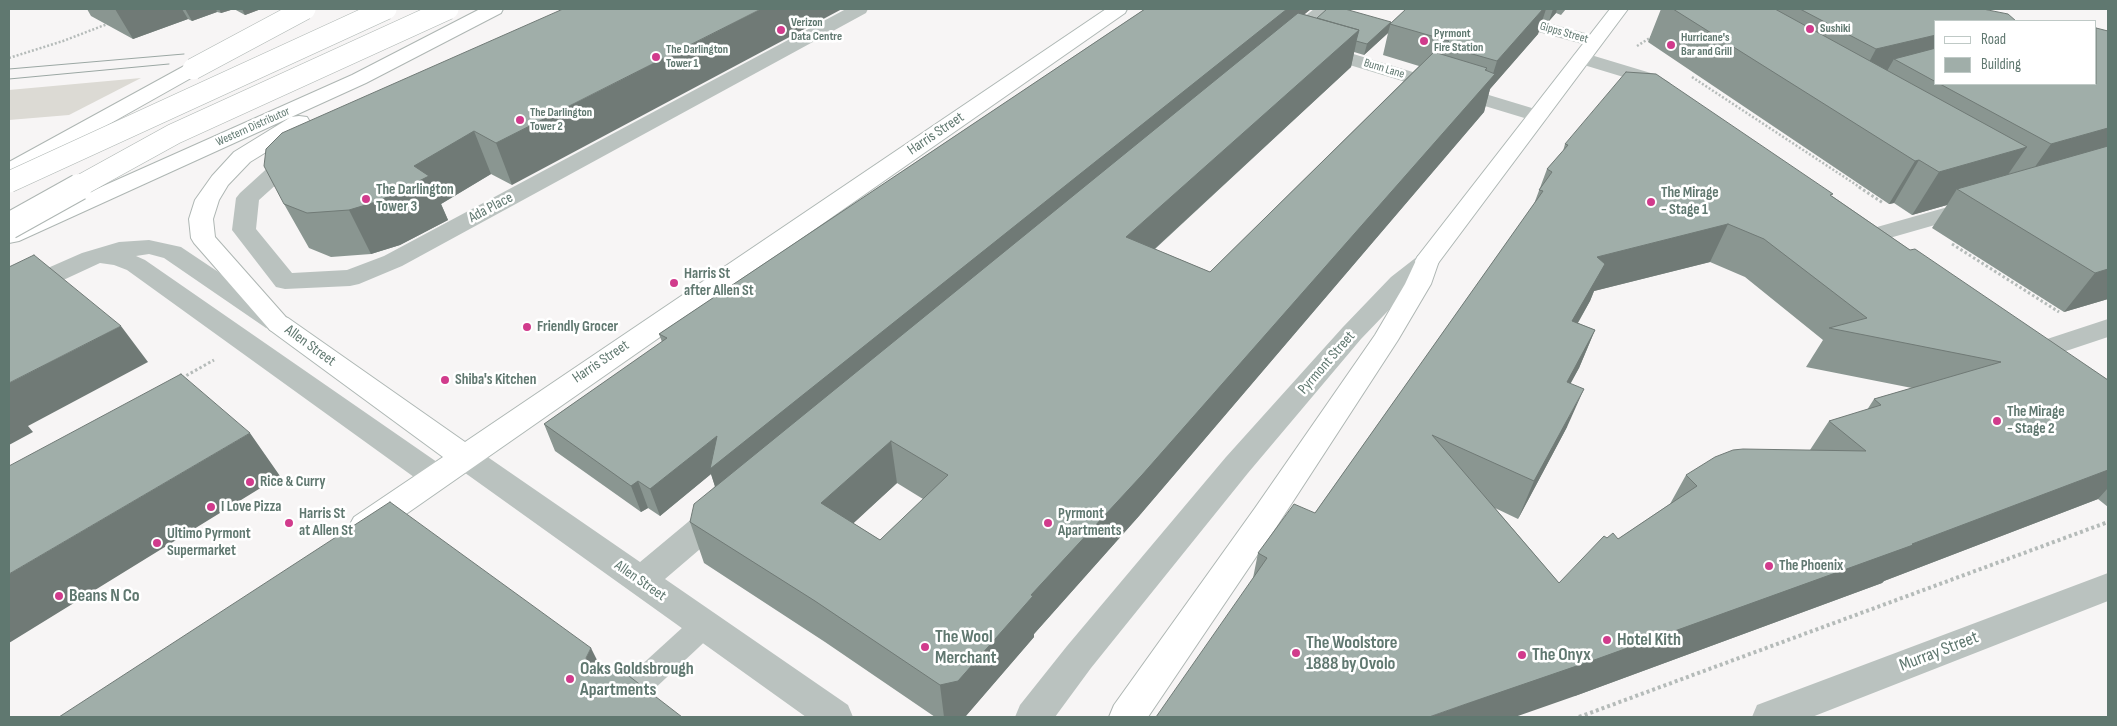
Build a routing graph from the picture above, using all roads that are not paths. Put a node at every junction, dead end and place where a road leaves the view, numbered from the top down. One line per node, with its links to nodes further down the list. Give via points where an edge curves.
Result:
1 (305, 9): 17 (main road, bridge)
2 (386, 9): 18 (main road, bridge)
3 (448, 9): 20 (main road, bridge, via 174,134)
4 (494, 9): 13 (main road, Western Distributor)
5 (859, 9): 16 (street, Ada Place, via 393,261 350,278 285,281 244,230 248,198 280,168)
6 (1118, 9): 29 (main road, Harris Street)
7 (1325, 9): 10 (street)
8 (1476, 9): 11 (street, Gipps Street)
9 (1618, 9): 11 (main road, Pyrmont Street)
10 (1287, 39): 12 (street); 15 (street, Bunn Lane)
11 (1587, 50): 14 (street, Gipps Street); 15 (main road, Pyrmont Street)
12 (1264, 58)
13 (359, 79): 21 (main road, Western Distributor); 26 (main road, via 325,105 242,157 220,181 201,219 203,238)
14 (1684, 99)
15 (1538, 116): 24 (main road, Pyrmont Street)
16 (322, 148)
17 (9, 171)
18 (9, 182)
19 (1995, 200): 22 (street, via 1871,228)
20 (9, 226)
21 (9, 237)
22 (1903, 250)
23 (101, 255): 25 (street, Allen Street); 26 (street, Allen Street, via 139,247 172,252); 30 (street, via 136,265)
24 (1427, 261): 38 (street, Pyrmont Street, via 1400,283 1352,333 1238,465 1079,657); 39 (main road, via 1418,284 1385,340)
25 (9, 295)
26 (279, 324): 29 (main road, Allen Street)
27 (2108, 328): 28 (street, via 2040,342)
28 (2070, 363)
29 (465, 457): 30 (main road, Harris Street); 33 (street, Allen Street)
30 (436, 476): 32 (main road, Harris Street)
31 (738, 499): 33 (street)
32 (340, 544)
33 (640, 581): 35 (street, Allen Street)
34 (2108, 587): 40 (street, Murray Street)
35 (704, 625): 36 (lane); 37 (street, Allen Street)
36 (624, 699)
37 (835, 717)
38 (1034, 717)
39 (1127, 717)
40 (1770, 717)

